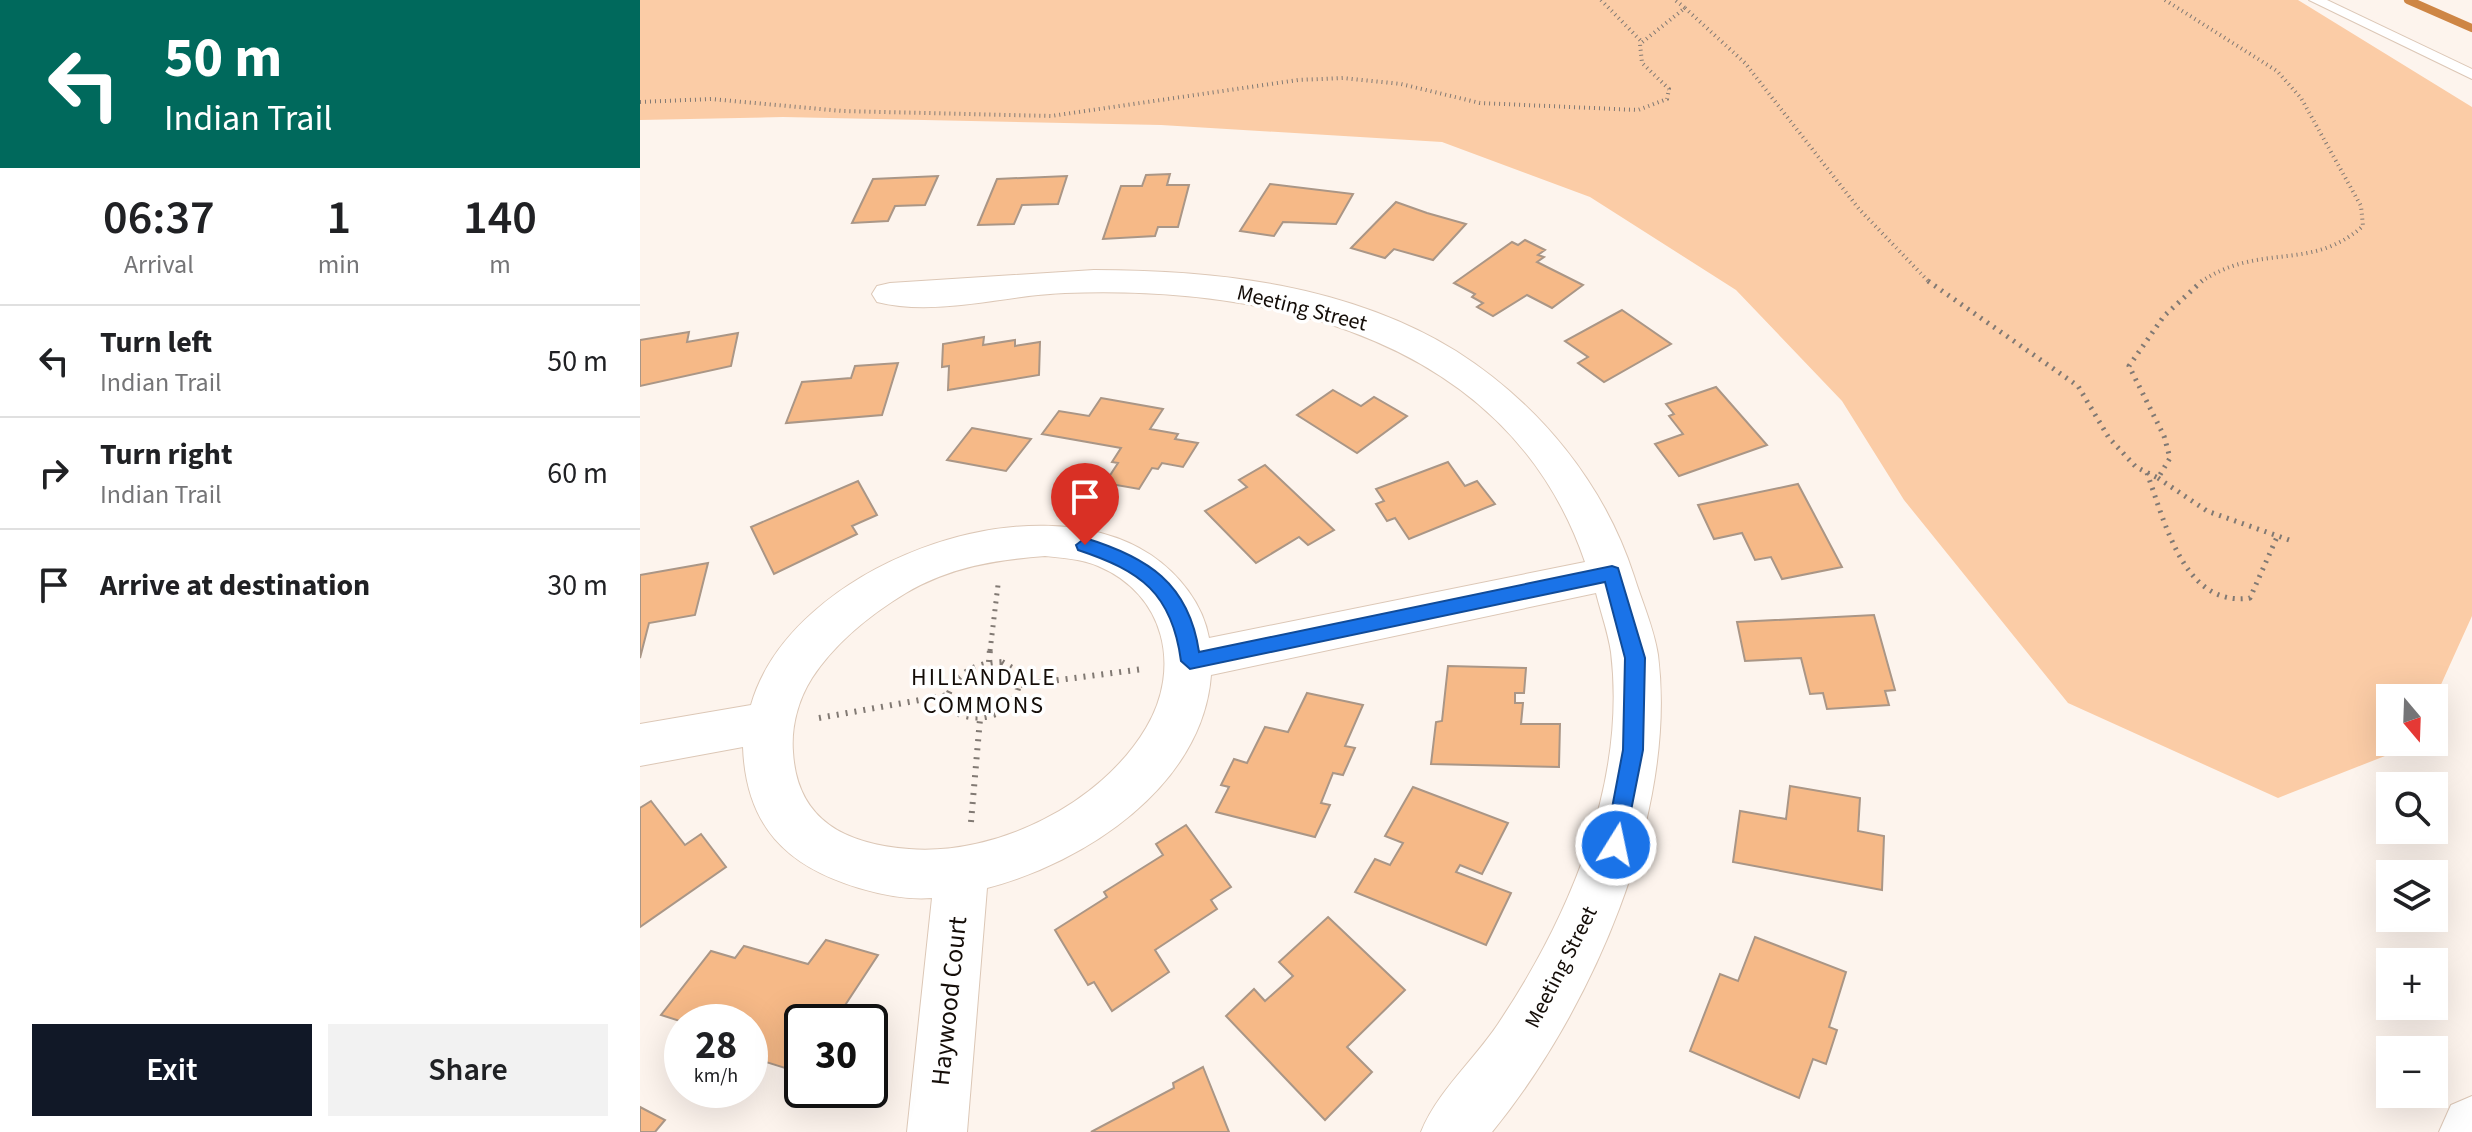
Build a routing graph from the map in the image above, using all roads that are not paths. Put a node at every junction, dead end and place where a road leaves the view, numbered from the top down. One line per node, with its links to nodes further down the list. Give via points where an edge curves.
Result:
1 (2316, 0): 2 (lane)
2 (2472, 75)
3 (890, 294): 4 (main road, Meeting Street, via 919,296 1059,282 1151,283 1233,290 1344,314 1410,341 1504,403 1543,443 1584,505)
4 (1612, 573): 5 (main road); 11 (main road, Meeting Street, via 1635,658 1633,750 1616,845 1582,933 1525,1039)
5 (1170, 668): 6 (main road, via 1181,618 1149,574 1085,545 1003,542 917,567 840,616 808,648 784,684); 8 (main road, via 1185,697 1169,735 1143,772 1107,805 1063,835 1026,851)
6 (769, 722): 7 (main road); 8 (main road, via 765,759 773,795 792,826 822,851 863,867 910,874)
7 (640, 745)
8 (968, 838): 10 (main road, Haywood Court)
9 (2472, 1126): 12 (main road)
10 (937, 1132)
11 (1451, 1132)
12 (2469, 1132)

